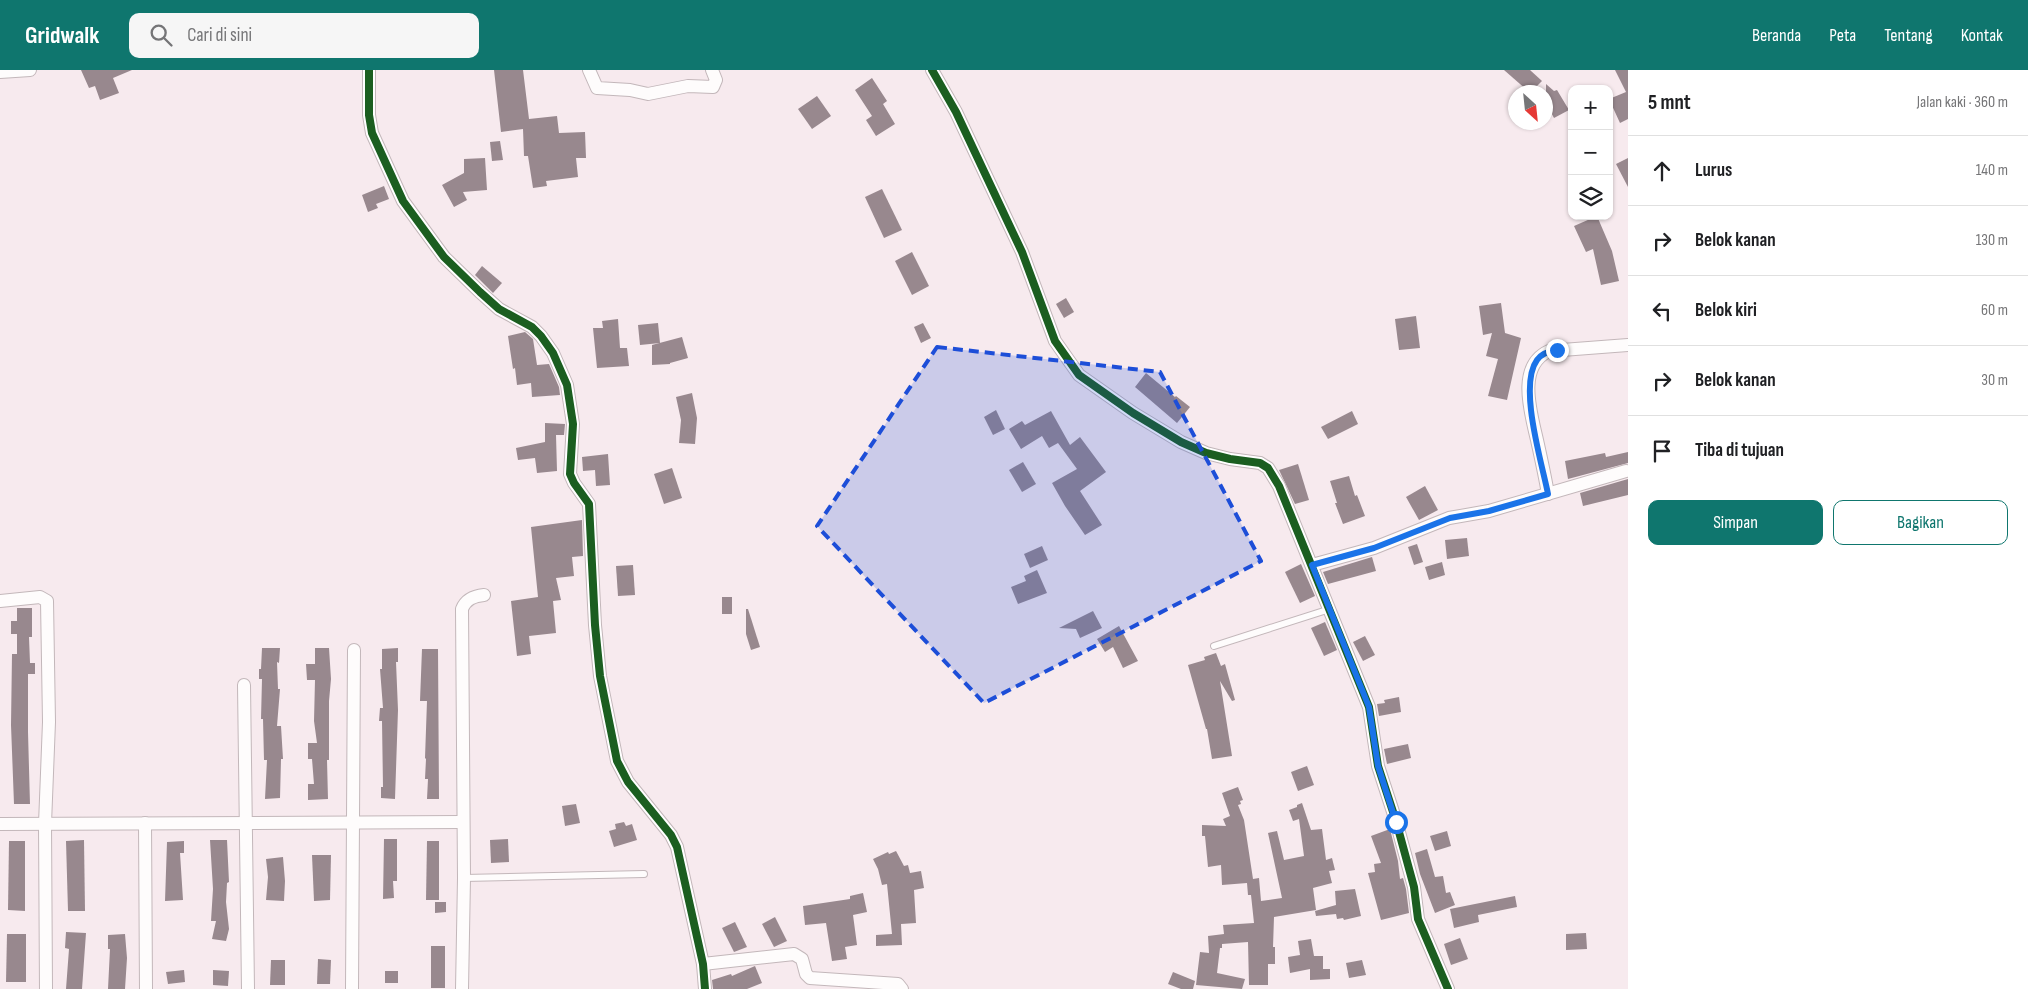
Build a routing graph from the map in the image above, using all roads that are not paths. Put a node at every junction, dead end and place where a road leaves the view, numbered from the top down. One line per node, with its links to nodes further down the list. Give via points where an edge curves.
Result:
1 (30, 70): 6 (street)
2 (369, 70): 25 (street, via 372,133 403,201 444,257 499,309 532,327 541,336 554,354 568,385 573,424 570,474 589,504 600,676 617,761 628,782 677,847)
3 (589, 70): 4 (street, via 597,88 648,94 688,86 714,87 716,80)
4 (712, 70)
5 (932, 70): 10 (street, via 956,112 1022,252 1055,341 1068,362 1079,375 1181,442 1206,453 1251,460 1268,468 1279,486)
6 (0, 72)
7 (1628, 345): 9 (street, via 1557,350 1536,360 1529,396)
8 (1626, 471): 9 (street)
9 (1548, 494): 10 (street, via 1450,518 1374,548)
10 (1312, 565): 13 (street)
11 (484, 595): 19 (street, via 470,599 462,609)
12 (0, 601): 22 (street, via 40,597 47,601 49,722)
13 (1330, 609): 14 (lane); 33 (street, via 1369,707 1378,766 1414,887 1418,919)
14 (1214, 646)
15 (354, 650): 18 (street)
16 (244, 685): 17 (street)
17 (247, 822): 18 (street); 20 (street); 28 (street)
18 (352, 822): 19 (street); 29 (street)
19 (463, 822): 24 (street)
20 (145, 823): 22 (street); 27 (street)
21 (0, 824): 22 (street)
22 (45, 824): 26 (street)
23 (644, 874): 24 (lane)
24 (464, 878): 30 (street)
25 (703, 964): 31 (street); 32 (street, via 794,954 802,960 810,978 898,984)
26 (46, 989)
27 (146, 989)
28 (248, 989)
29 (352, 989)
30 (462, 989)
31 (705, 989)
32 (902, 989)
33 (1448, 989)

